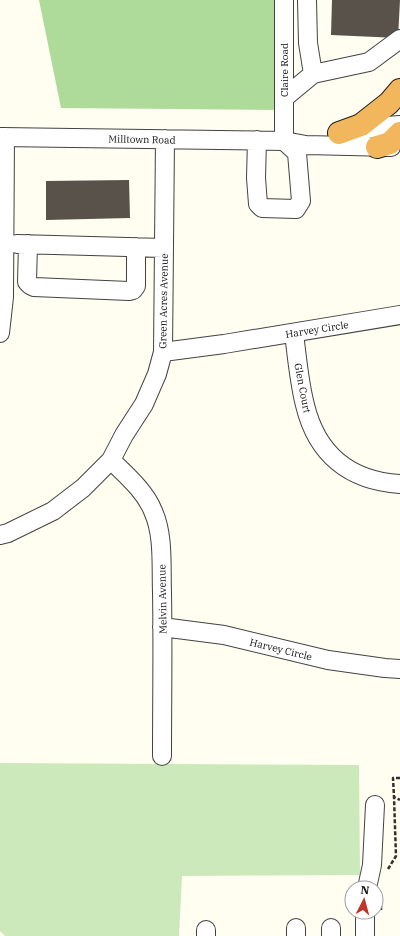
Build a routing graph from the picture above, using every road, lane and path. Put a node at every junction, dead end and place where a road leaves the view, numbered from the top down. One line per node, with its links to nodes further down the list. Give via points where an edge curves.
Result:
1 (284, 0): 6 (street, Claire Road)
2 (308, 0): 4 (street, via 308,43)
3 (400, 39): 4 (street, via 369,62)
4 (313, 74): 6 (street)
5 (400, 90): 8 (highway, via 390,103 361,126)
6 (284, 98): 13 (street, Claire Road)
7 (400, 125): 8 (street, Milltown Road)
8 (339, 133): 13 (street, Milltown Road, via 309,135)
9 (400, 133): 15 (highway, via 390,143)
10 (2, 137): 11 (street, Milltown Road); 16 (street)
11 (165, 139): 12 (street, Milltown Road); 19 (street, Green Acres Avenue)
12 (257, 140): 13 (street, Milltown Road); 13 (street, via 258,204 262,208 296,209 301,201 297,153)
13 (284, 141): 15 (street, Milltown Road, via 306,145)
14 (400, 146): 15 (street, Milltown Road)
15 (377, 147)
16 (4, 243): 17 (street); 21 (street, via 4,297)
17 (28, 244): 18 (street); 18 (street, via 27,282 34,287 129,291 136,286)
18 (136, 247): 19 (street)
19 (164, 248): 23 (street, Green Acres Avenue)
20 (400, 316): 22 (street, Harvey Circle)
21 (0, 333)
22 (294, 333): 23 (street, Harvey Circle); 25 (street, Glen Court, via 305,405 312,427 326,451 361,477)
23 (162, 352): 24 (street, Green Acres Avenue, via 157,374 144,404)
24 (111, 460): 26 (street, Green Acres Avenue, via 83,488 53,511); 27 (street, Melvin Avenue, via 143,493 153,510 159,528)
25 (400, 484)
26 (0, 535)
27 (162, 627): 28 (street, Harvey Circle, via 224,634 328,660); 29 (street, Melvin Avenue)
28 (400, 669)
29 (162, 756)
30 (400, 778): 31 (path, via 393,778 394,797)
31 (400, 800)
32 (375, 805): 35 (street, via 372,865)
33 (395, 851): 34 (path)
34 (400, 851)
35 (369, 880)
36 (365, 920): 37 (street)
37 (365, 936)

